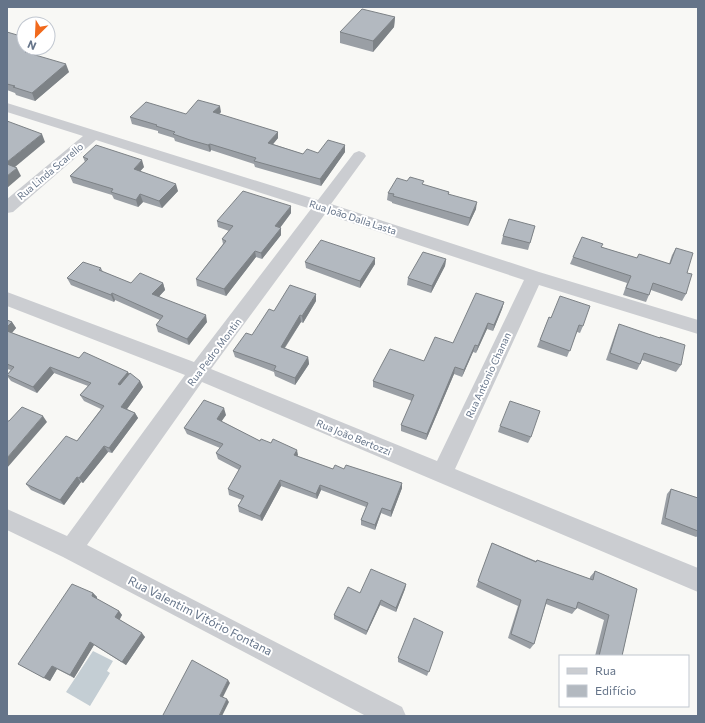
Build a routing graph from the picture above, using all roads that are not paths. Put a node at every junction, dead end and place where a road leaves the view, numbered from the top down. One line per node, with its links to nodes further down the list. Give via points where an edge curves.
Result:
1 (7, 107): 2 (street, Rua João Dalla Lasta)
2 (94, 134): 4 (street, Rua João Dalla Lasta); 5 (street, Rua Linda Scarello)
3 (359, 156): 4 (street, Rua Pedro Montin)
4 (322, 207): 6 (street, Rua João Dalla Lasta); 9 (street, Rua Pedro Montin)
5 (7, 208)
6 (534, 277): 8 (street, Rua João Dalla Lasta); 10 (street, Rua Antonio Chanan)
7 (7, 299): 9 (street, Rua João Bertozzi)
8 (698, 327)
9 (198, 372): 10 (street, Rua João Bertozzi); 12 (street, Rua Pedro Montin)
10 (442, 473): 13 (street, Rua João Bertozzi)
11 (7, 519): 12 (street, Rua Valentim Vitório Fontana)
12 (71, 549): 14 (street, Rua Valentim Vitório Fontana)
13 (698, 580)
14 (393, 716)

